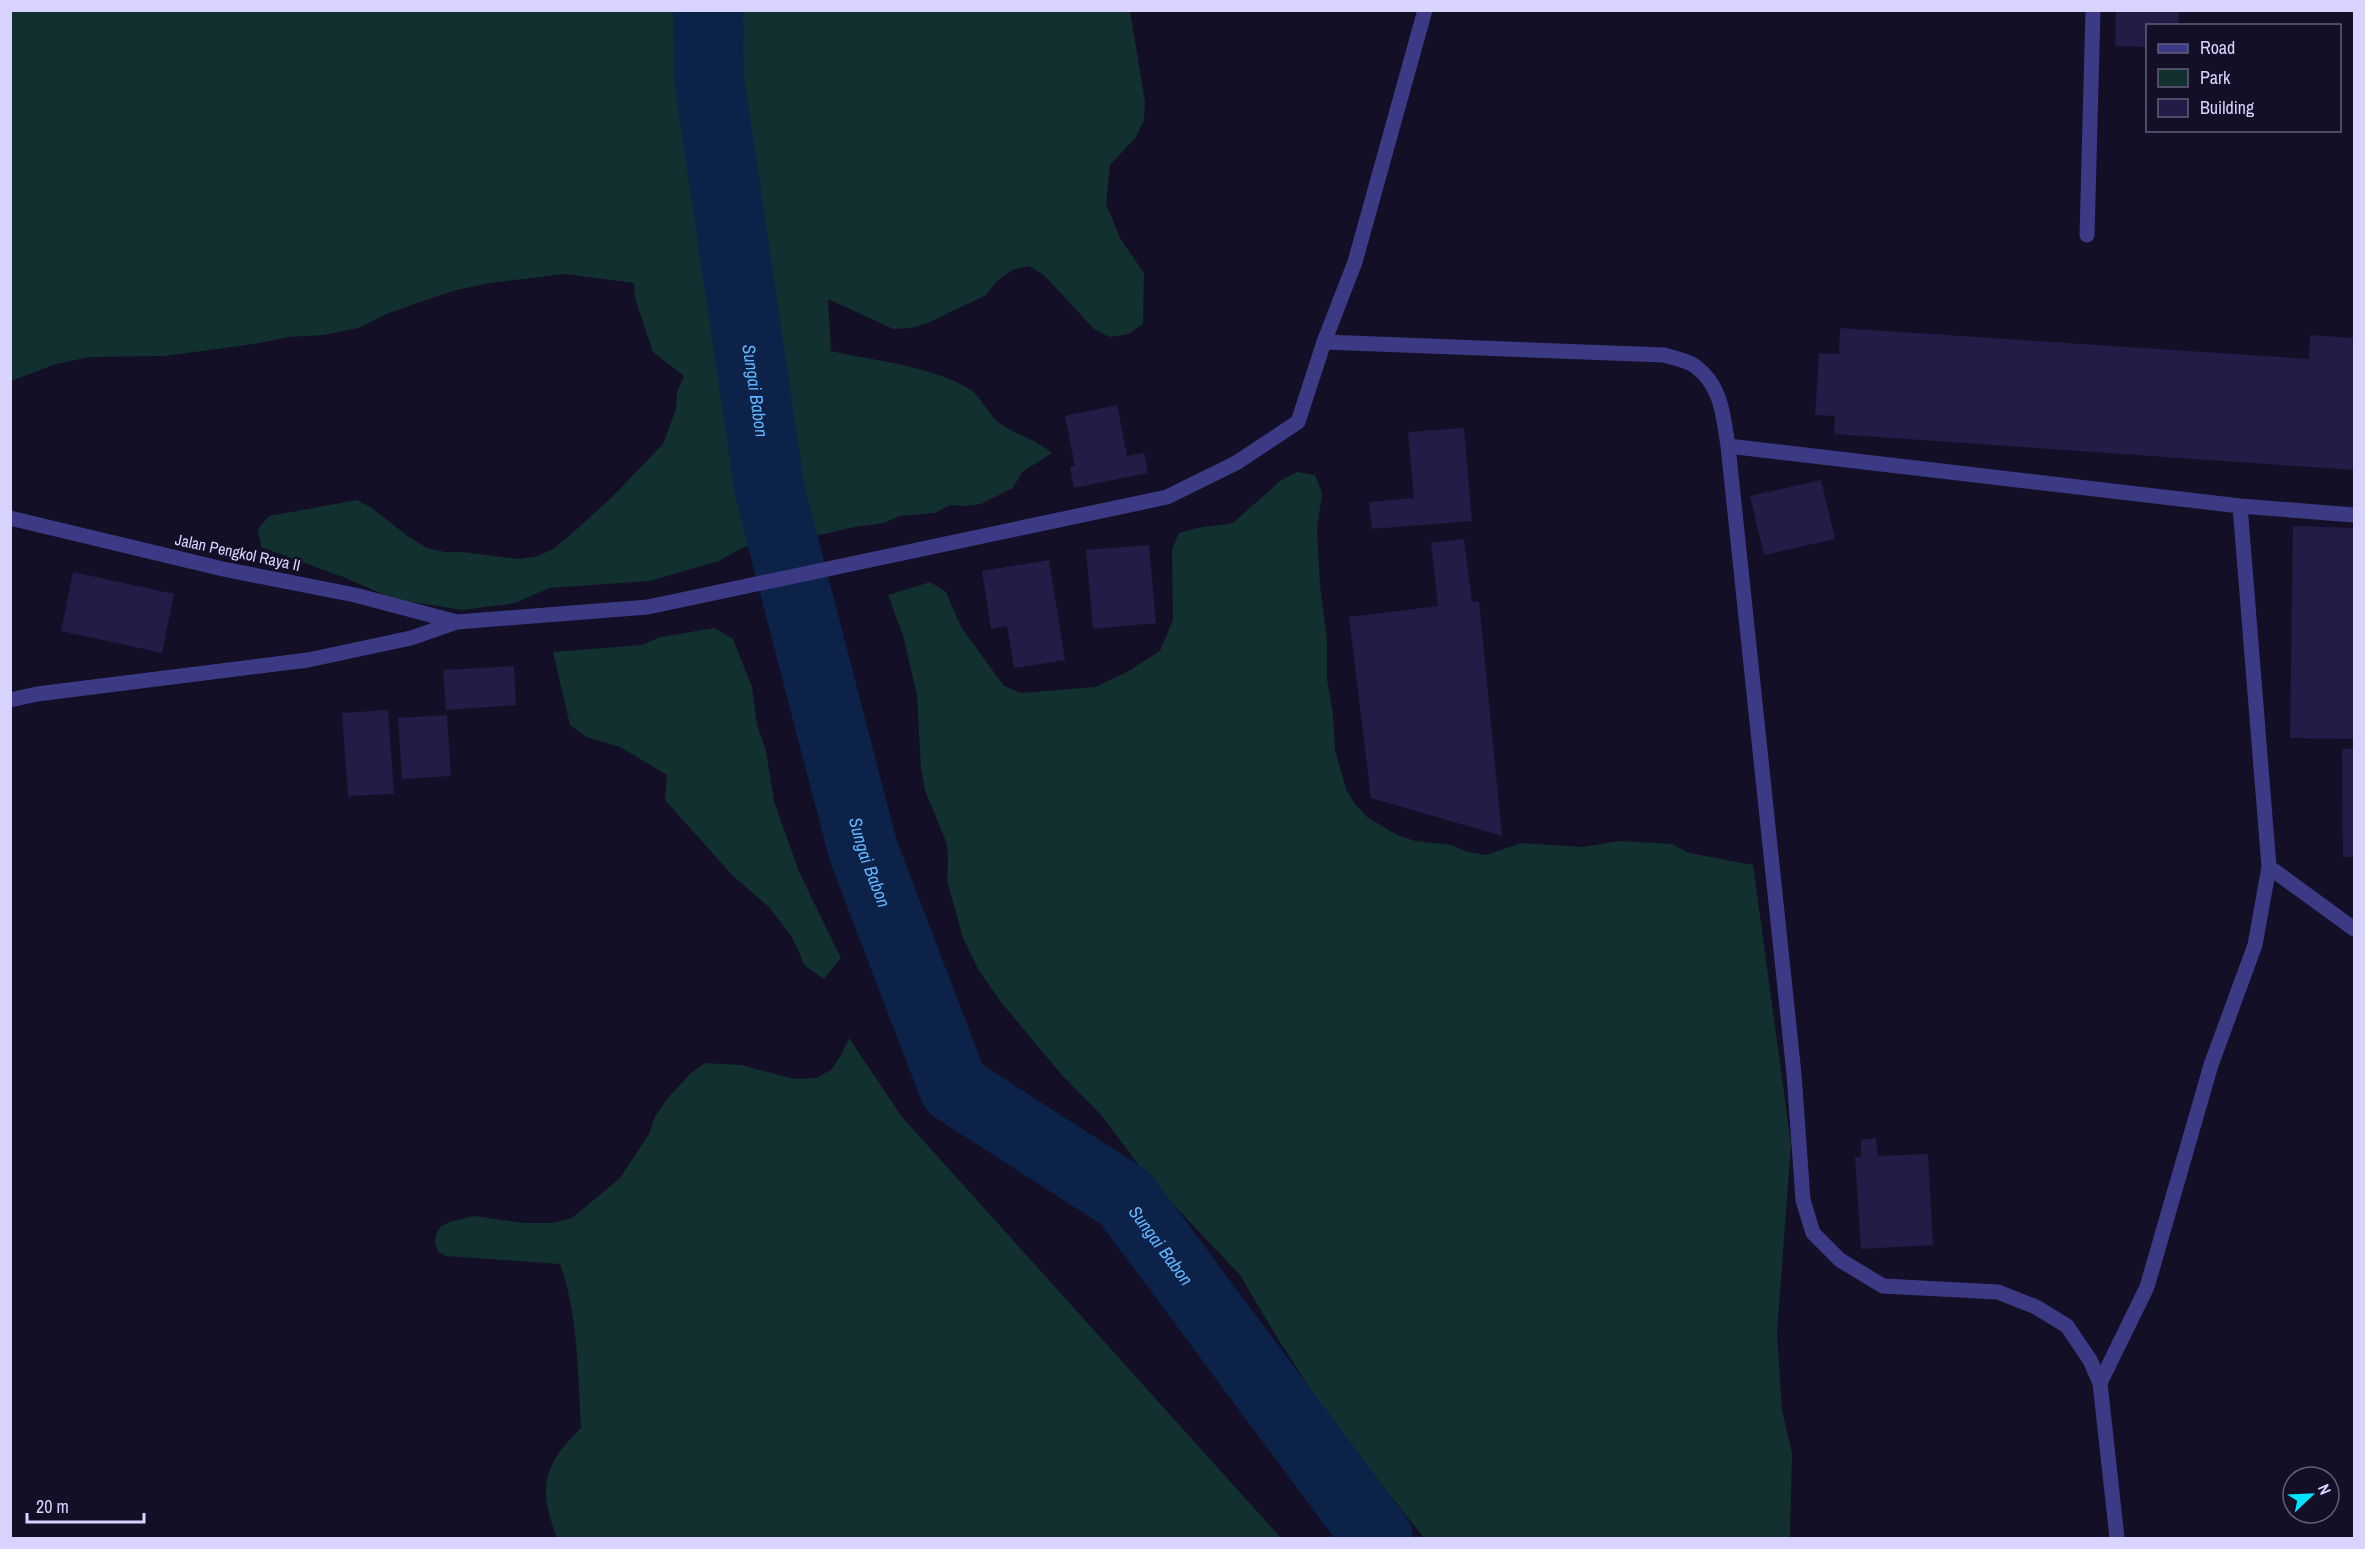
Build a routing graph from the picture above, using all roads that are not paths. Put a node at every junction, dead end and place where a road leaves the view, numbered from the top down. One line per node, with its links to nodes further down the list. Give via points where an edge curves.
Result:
1 (1425, 10): 4 (street, via 1355,262)
2 (2094, 10): 3 (street)
3 (2087, 235)
4 (1324, 342): 5 (street, via 1664,355 1694,364 1714,385 1722,404); 9 (street, via 1298,422 1236,464 1167,497 648,607)
5 (1728, 446): 6 (street); 13 (street, via 1794,1074 1803,1200 1813,1233 1839,1260 1883,1286 1998,1292 2036,1307 2067,1326)
6 (2240, 506): 7 (street); 11 (street)
7 (2355, 515)
8 (10, 518): 9 (street, Jalan Pengkol Raya II, via 223,569 355,595)
9 (457, 622): 10 (street, via 411,638 309,660)
10 (10, 700)
11 (2269, 867): 12 (street); 13 (street, via 2255,945 2211,1065 2147,1287)
12 (2355, 929)
13 (2100, 1383): 14 (street)
14 (2116, 1539)

